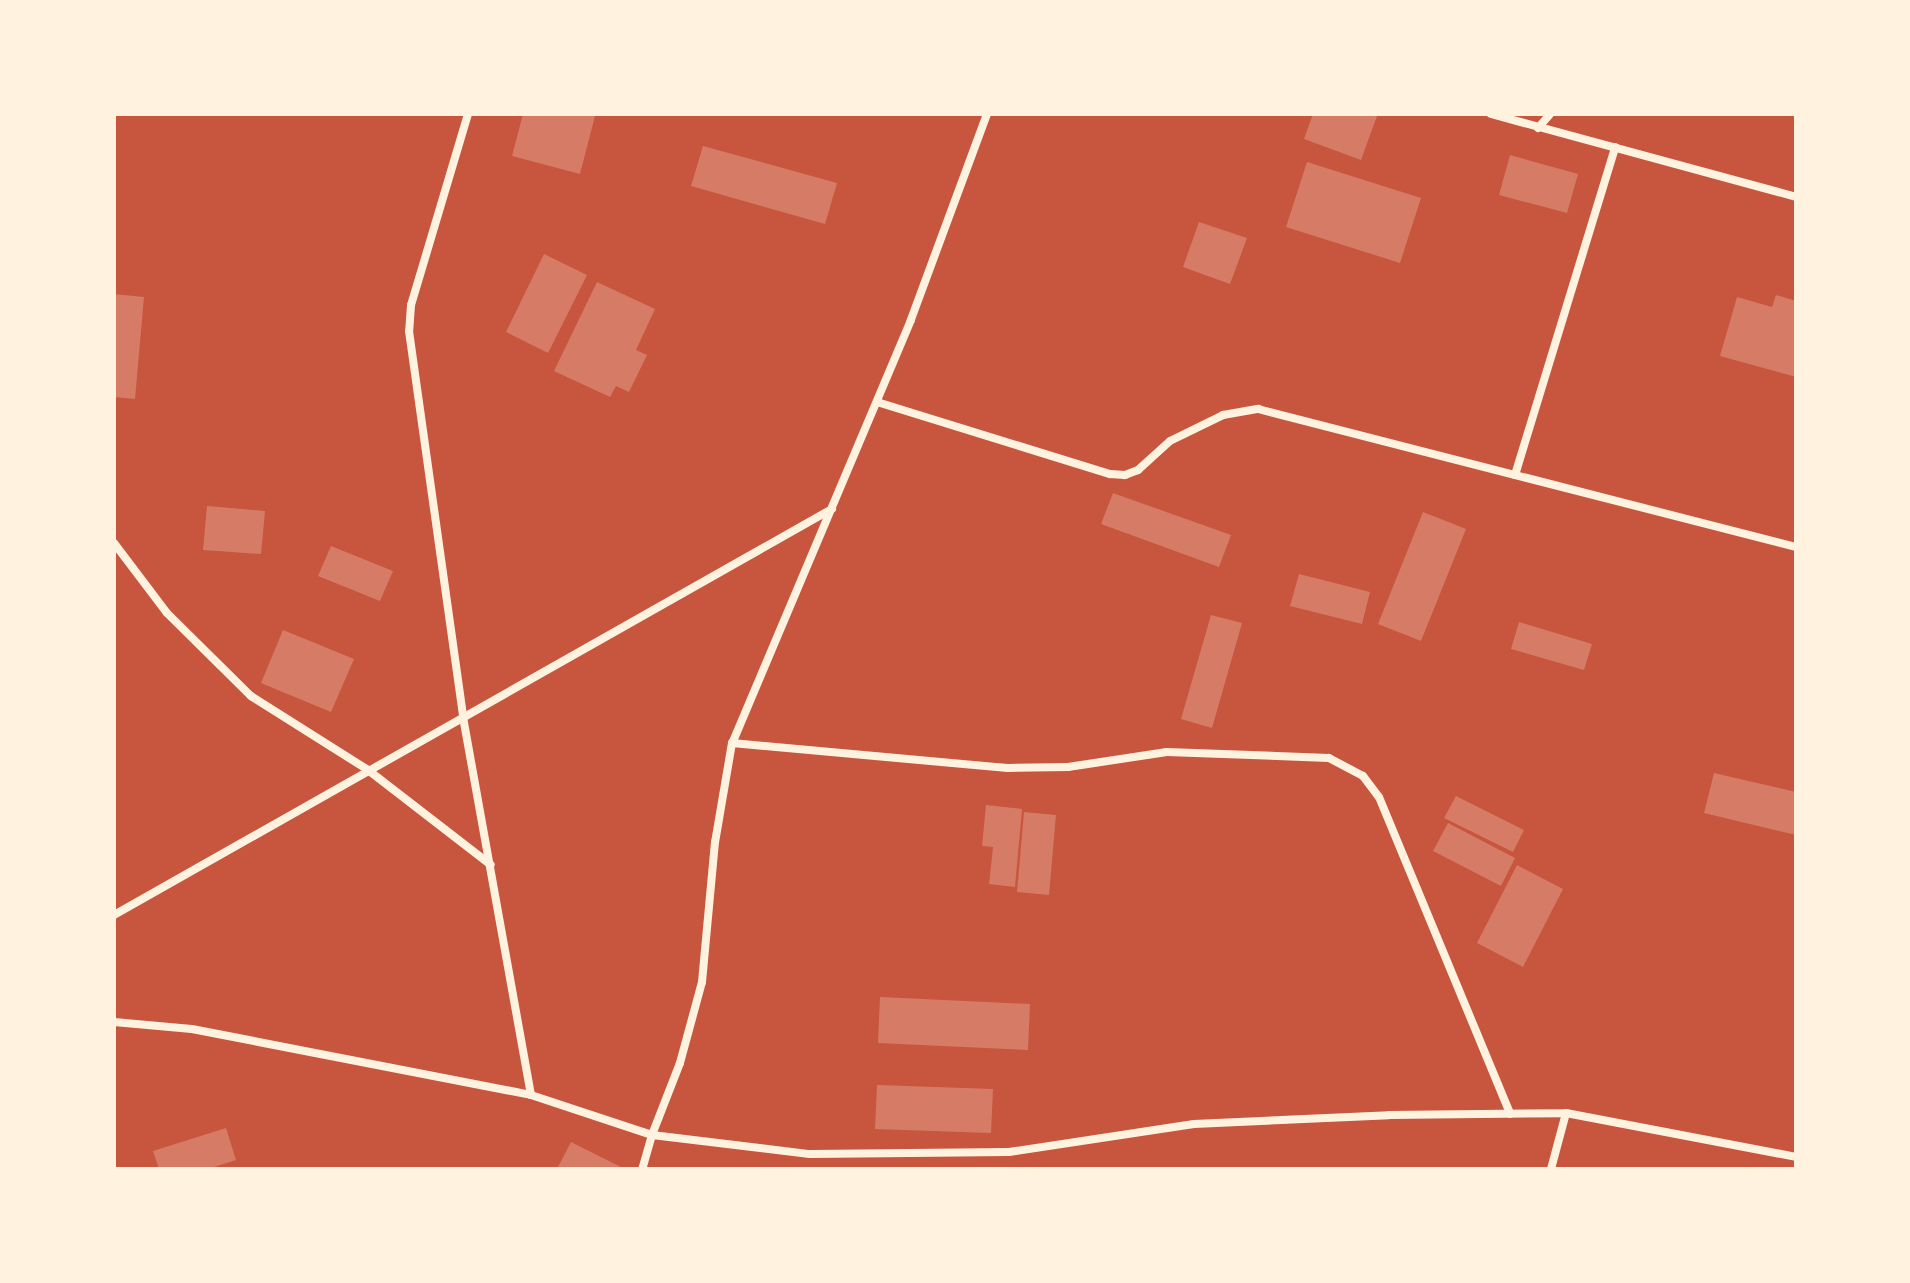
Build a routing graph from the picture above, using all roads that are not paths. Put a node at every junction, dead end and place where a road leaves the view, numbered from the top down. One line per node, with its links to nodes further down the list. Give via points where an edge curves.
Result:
1 (468, 114): 13 (street, via 411,305 409,331)
2 (987, 114): 8 (street)
3 (1491, 114): 5 (street)
4 (1550, 114): 5 (street)
5 (1538, 128): 6 (street)
6 (1615, 147): 7 (street); 9 (street)
7 (1796, 197)
8 (877, 402): 9 (street, via 1110,474 1138,470 1170,441 1223,415 1258,409); 10 (street)
9 (1515, 475): 12 (street)
10 (833, 509): 13 (street); 14 (street)
11 (114, 543): 15 (street, via 167,613 251,696)
12 (1796, 547)
13 (463, 717): 15 (street); 16 (street)
14 (732, 743): 21 (street, via 1008,768 1068,767 1167,752 1329,758 1363,776 1379,797); 22 (street, via 715,842 702,982 680,1063)
15 (368, 770): 16 (street); 17 (street)
16 (491, 866): 19 (street)
17 (114, 915)
18 (114, 1022): 19 (street, via 192,1029)
19 (531, 1095): 22 (street)
20 (1566, 1113): 21 (street); 23 (street); 25 (street)
21 (1510, 1114): 22 (street, via 1194,1124 1009,1152 810,1154)
22 (652, 1135): 24 (street)
23 (1796, 1157)
24 (642, 1169)
25 (1551, 1169)

